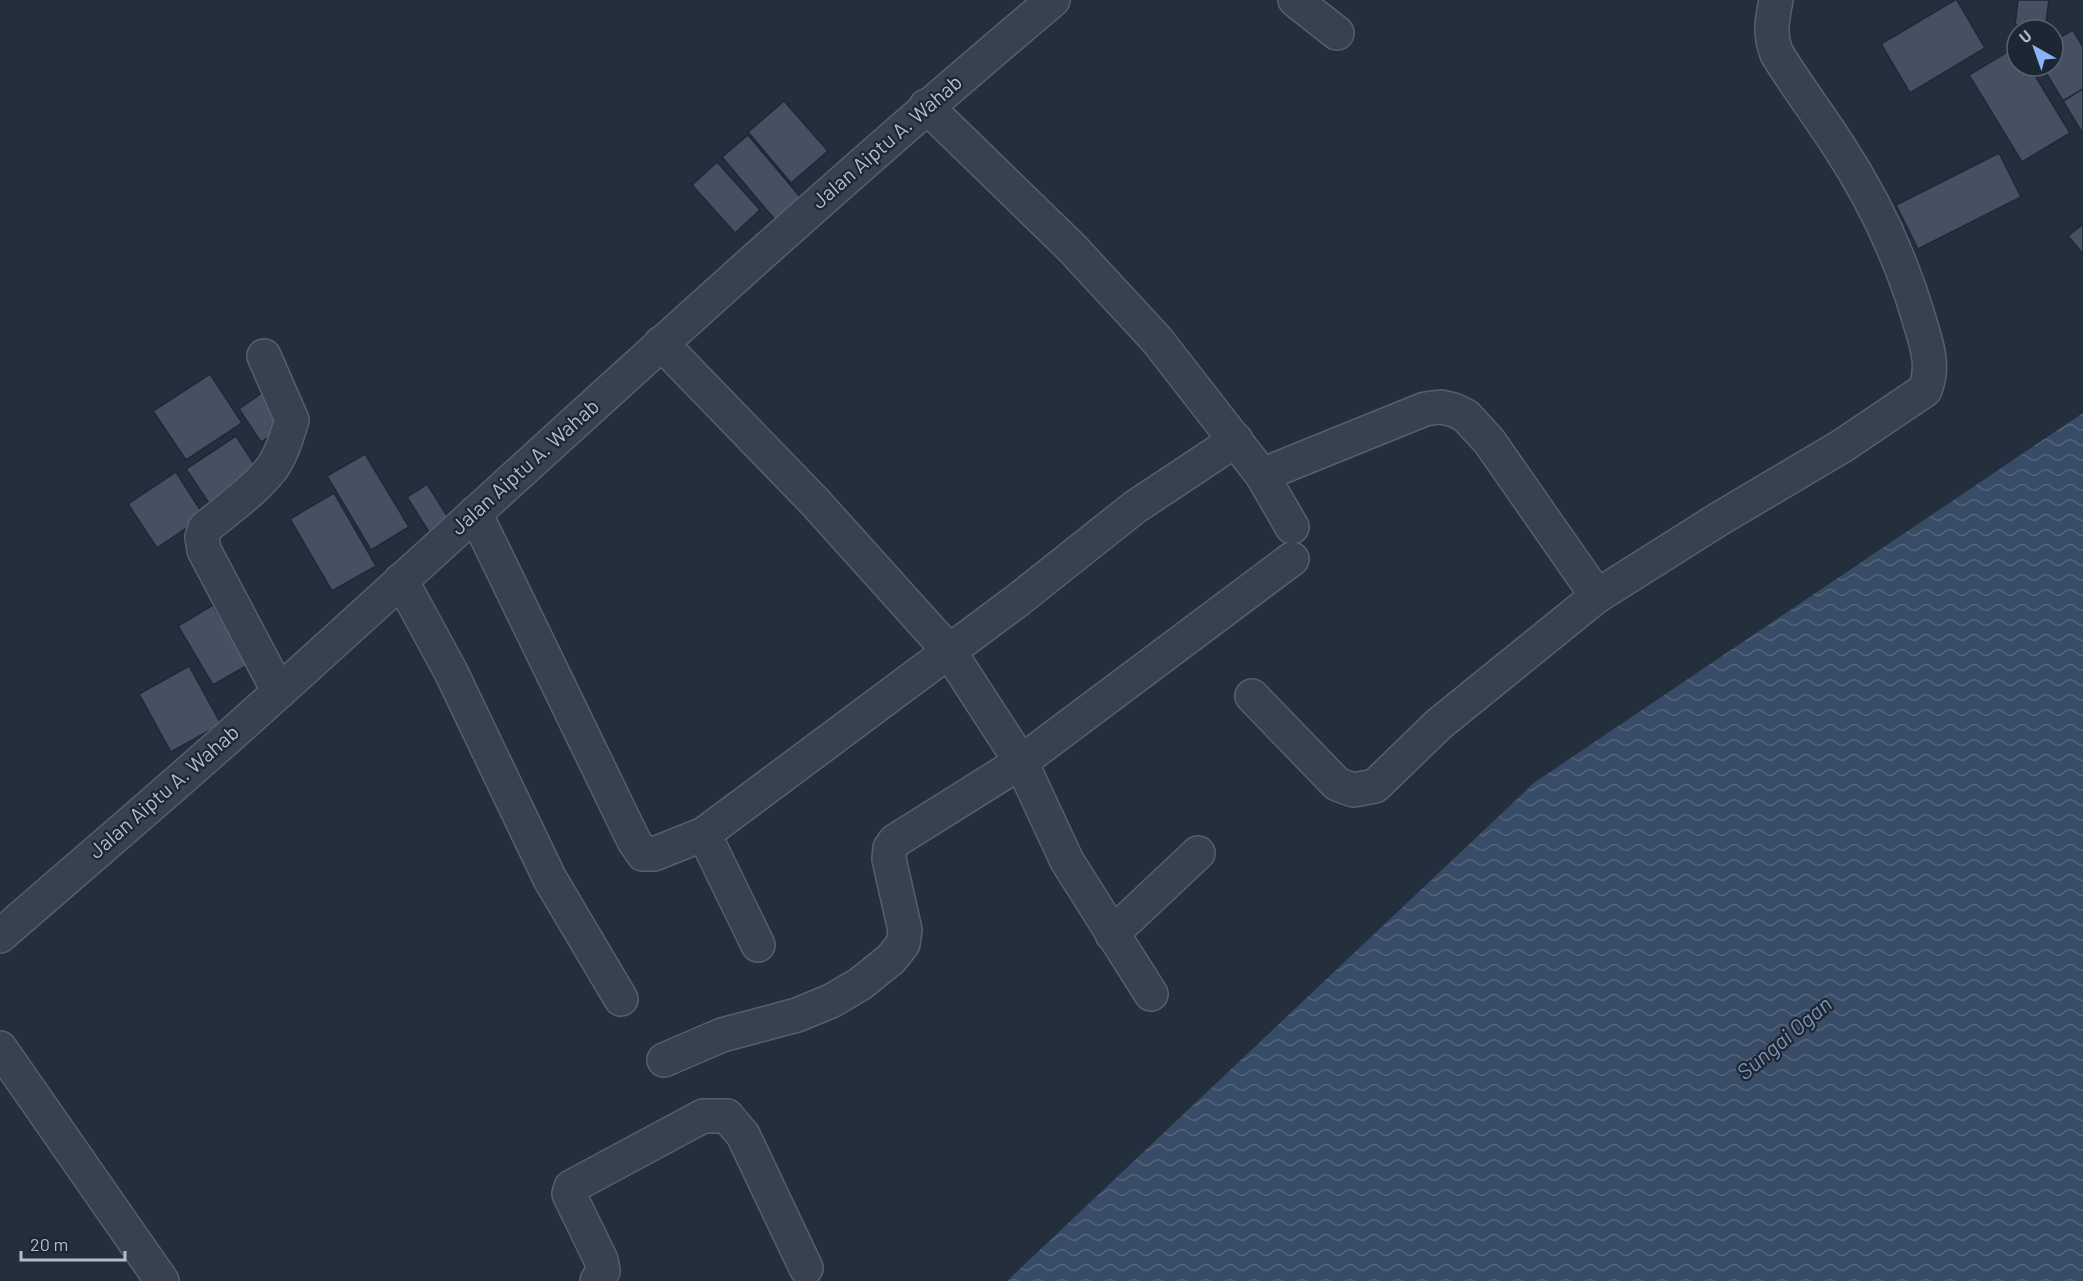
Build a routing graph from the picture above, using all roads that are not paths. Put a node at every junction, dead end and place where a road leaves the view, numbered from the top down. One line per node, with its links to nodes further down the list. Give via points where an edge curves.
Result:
1 (1053, 0): 5 (street, Jalan Aiptu A. Wahab)
2 (1295, 0): 4 (street)
3 (1776, 0): 14 (street, via 1771,40 1869,197 1908,282 1928,351 1929,379 1925,390 1842,446)
4 (1337, 33)
5 (926, 106): 6 (street, Jalan Aiptu A. Wahab); 8 (street, via 1072,248 1157,340)
6 (661, 343): 10 (street, Jalan Aiptu A. Wahab); 15 (street, via 814,501)
7 (264, 356): 16 (street, via 292,420 285,443 273,466 205,528 202,537 204,550)
8 (1236, 440): 9 (street); 15 (street, via 1135,507)
9 (1262, 475): 11 (street); 14 (street, via 1425,409 1454,410 1466,416 1490,441)
10 (475, 513): 13 (street, Jalan Aiptu A. Wahab); 19 (street, via 639,847 644,854 654,854)
11 (1292, 527)
12 (1292, 559): 18 (street)
13 (401, 580): 16 (street, Jalan Aiptu A. Wahab); 25 (street, via 451,672 550,879)
14 (1597, 596): 17 (street, via 1439,724 1376,786 1353,790 1337,784)
15 (949, 651): 18 (street); 19 (street)
16 (279, 692): 22 (street, Jalan Aiptu A. Wahab)
17 (1252, 696)
18 (1021, 762): 21 (street, via 1067,861); 27 (street, via 895,841 890,848 905,930 903,944 891,959 831,1001 797,1015 722,1035)
19 (704, 834): 23 (street)
20 (1198, 853): 21 (street)
21 (1112, 934): 24 (street)
22 (0, 936)
23 (758, 945)
24 (1151, 994)
25 (621, 999)
26 (0, 1048): 29 (street)
27 (664, 1060)
28 (806, 1268): 30 (street, via 742,1135 727,1116 703,1116 571,1187 569,1194 601,1260 603,1271)
29 (162, 1281)
30 (597, 1281)

